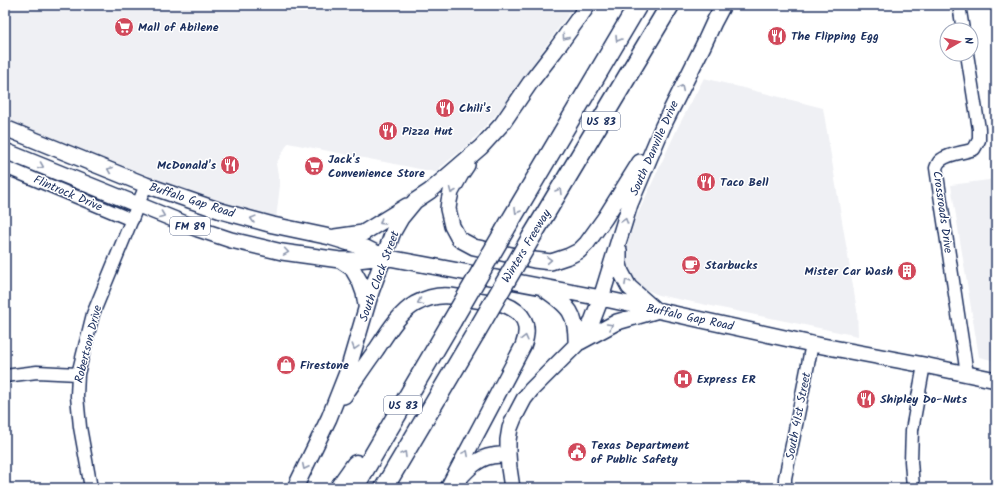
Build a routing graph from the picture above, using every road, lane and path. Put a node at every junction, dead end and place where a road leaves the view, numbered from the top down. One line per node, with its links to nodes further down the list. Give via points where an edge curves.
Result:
1 (588, 5): 12 (main road, South Clack Street, one-way to 12, via 502,124)
2 (638, 5): 30 (highway, US 83, one-way to 30, bridge)
3 (670, 5): 9 (highway, Winters Freeway / US 83)
4 (679, 5): 9 (highway)
5 (723, 5): 10 (main road, South Danville Drive, one-way to 5)
6 (959, 5): 7 (street)
7 (962, 22)
8 (968, 62): 32 (street, Crossroads Drive, via 979,140 974,149 950,155 939,161 936,168)
9 (611, 103): 41 (highway, Winters Freeway / US 83, one-way to 9, bridge)
10 (663, 126): 12 (main road, one-way to 10, via 451,192 448,209 452,226 459,239 474,247 551,262 579,251 587,243); 20 (main road, South Danville Drive, one-way to 10, via 630,204)
11 (5, 128): 15 (main road, Buffalo Gap Road / FM 89, one-way to 11)
12 (481, 147): 16 (main road, South Clack Street)
13 (5, 151): 17 (main road, Buffalo Gap Road / FM 89, one-way to 17)
14 (5, 167): 18 (street, Flintrock Drive)
15 (146, 185): 17 (street, Robertson Drive); 19 (main road, Buffalo Gap Road / FM 89, one-way to 15, via 221,211)
16 (415, 201): 19 (main road, one-way to 19, via 363,233); 21 (main road, South Clack Street, via 393,232)
17 (138, 205): 18 (street, Robertson Drive); 22 (main road, Buffalo Gap Road / FM 89, one-way to 22, via 231,240 282,252)
18 (132, 220): 31 (street, Robertson Drive, via 93,314)
19 (330, 237): 21 (main road, Buffalo Gap Road / FM 89, via 366,248)
20 (619, 240): 24 (main road, South Danville Drive); 26 (main road, one-way to 20, via 629,287 620,264)
21 (384, 257): 22 (main road, Buffalo Gap Road / FM 89); 23 (main road, Buffalo Gap Road / FM 89); 25 (main road, South Clack Street)
22 (340, 260): 25 (main road, via 352,268 360,282)
23 (542, 287): 24 (main road, Buffalo Gap Road / FM 89); 28 (main road, via 571,312)
24 (601, 298): 26 (main road, Buffalo Gap Road); 28 (main road, South Danville Drive, via 591,324)
25 (366, 310): 35 (main road, South Clack Street, one-way to 35, via 348,370)
26 (657, 310): 27 (main road, Buffalo Gap Road); 28 (main road, one-way to 26, via 617,322)
27 (812, 344): 29 (main road, Buffalo Gap Road); 45 (street, South 41st Street)
28 (576, 345): 36 (main road, via 524,399 510,428)
29 (924, 365): 32 (main road, Buffalo Gap Road); 46 (street, via 912,430)
30 (424, 369): 39 (highway); 40 (highway, US 83)
31 (78, 374): 33 (street, via 37,372); 37 (street, Robertson Drive, via 80,428)
32 (967, 374): 34 (main road, Buffalo Gap Road)
33 (5, 376)
34 (996, 380)
35 (329, 418): 38 (main road, South Clack Street, one-way to 38); 42 (main road, one-way to 35, via 526,337 525,322 511,307 443,295 415,304 387,333)
36 (508, 454): 43 (main road, via 492,456 476,463); 44 (main road)
37 (91, 488)
38 (295, 488)
39 (339, 488)
40 (354, 488)
41 (384, 488)
42 (448, 488)
43 (452, 488)
44 (512, 488)
45 (785, 488)
46 (913, 488)

